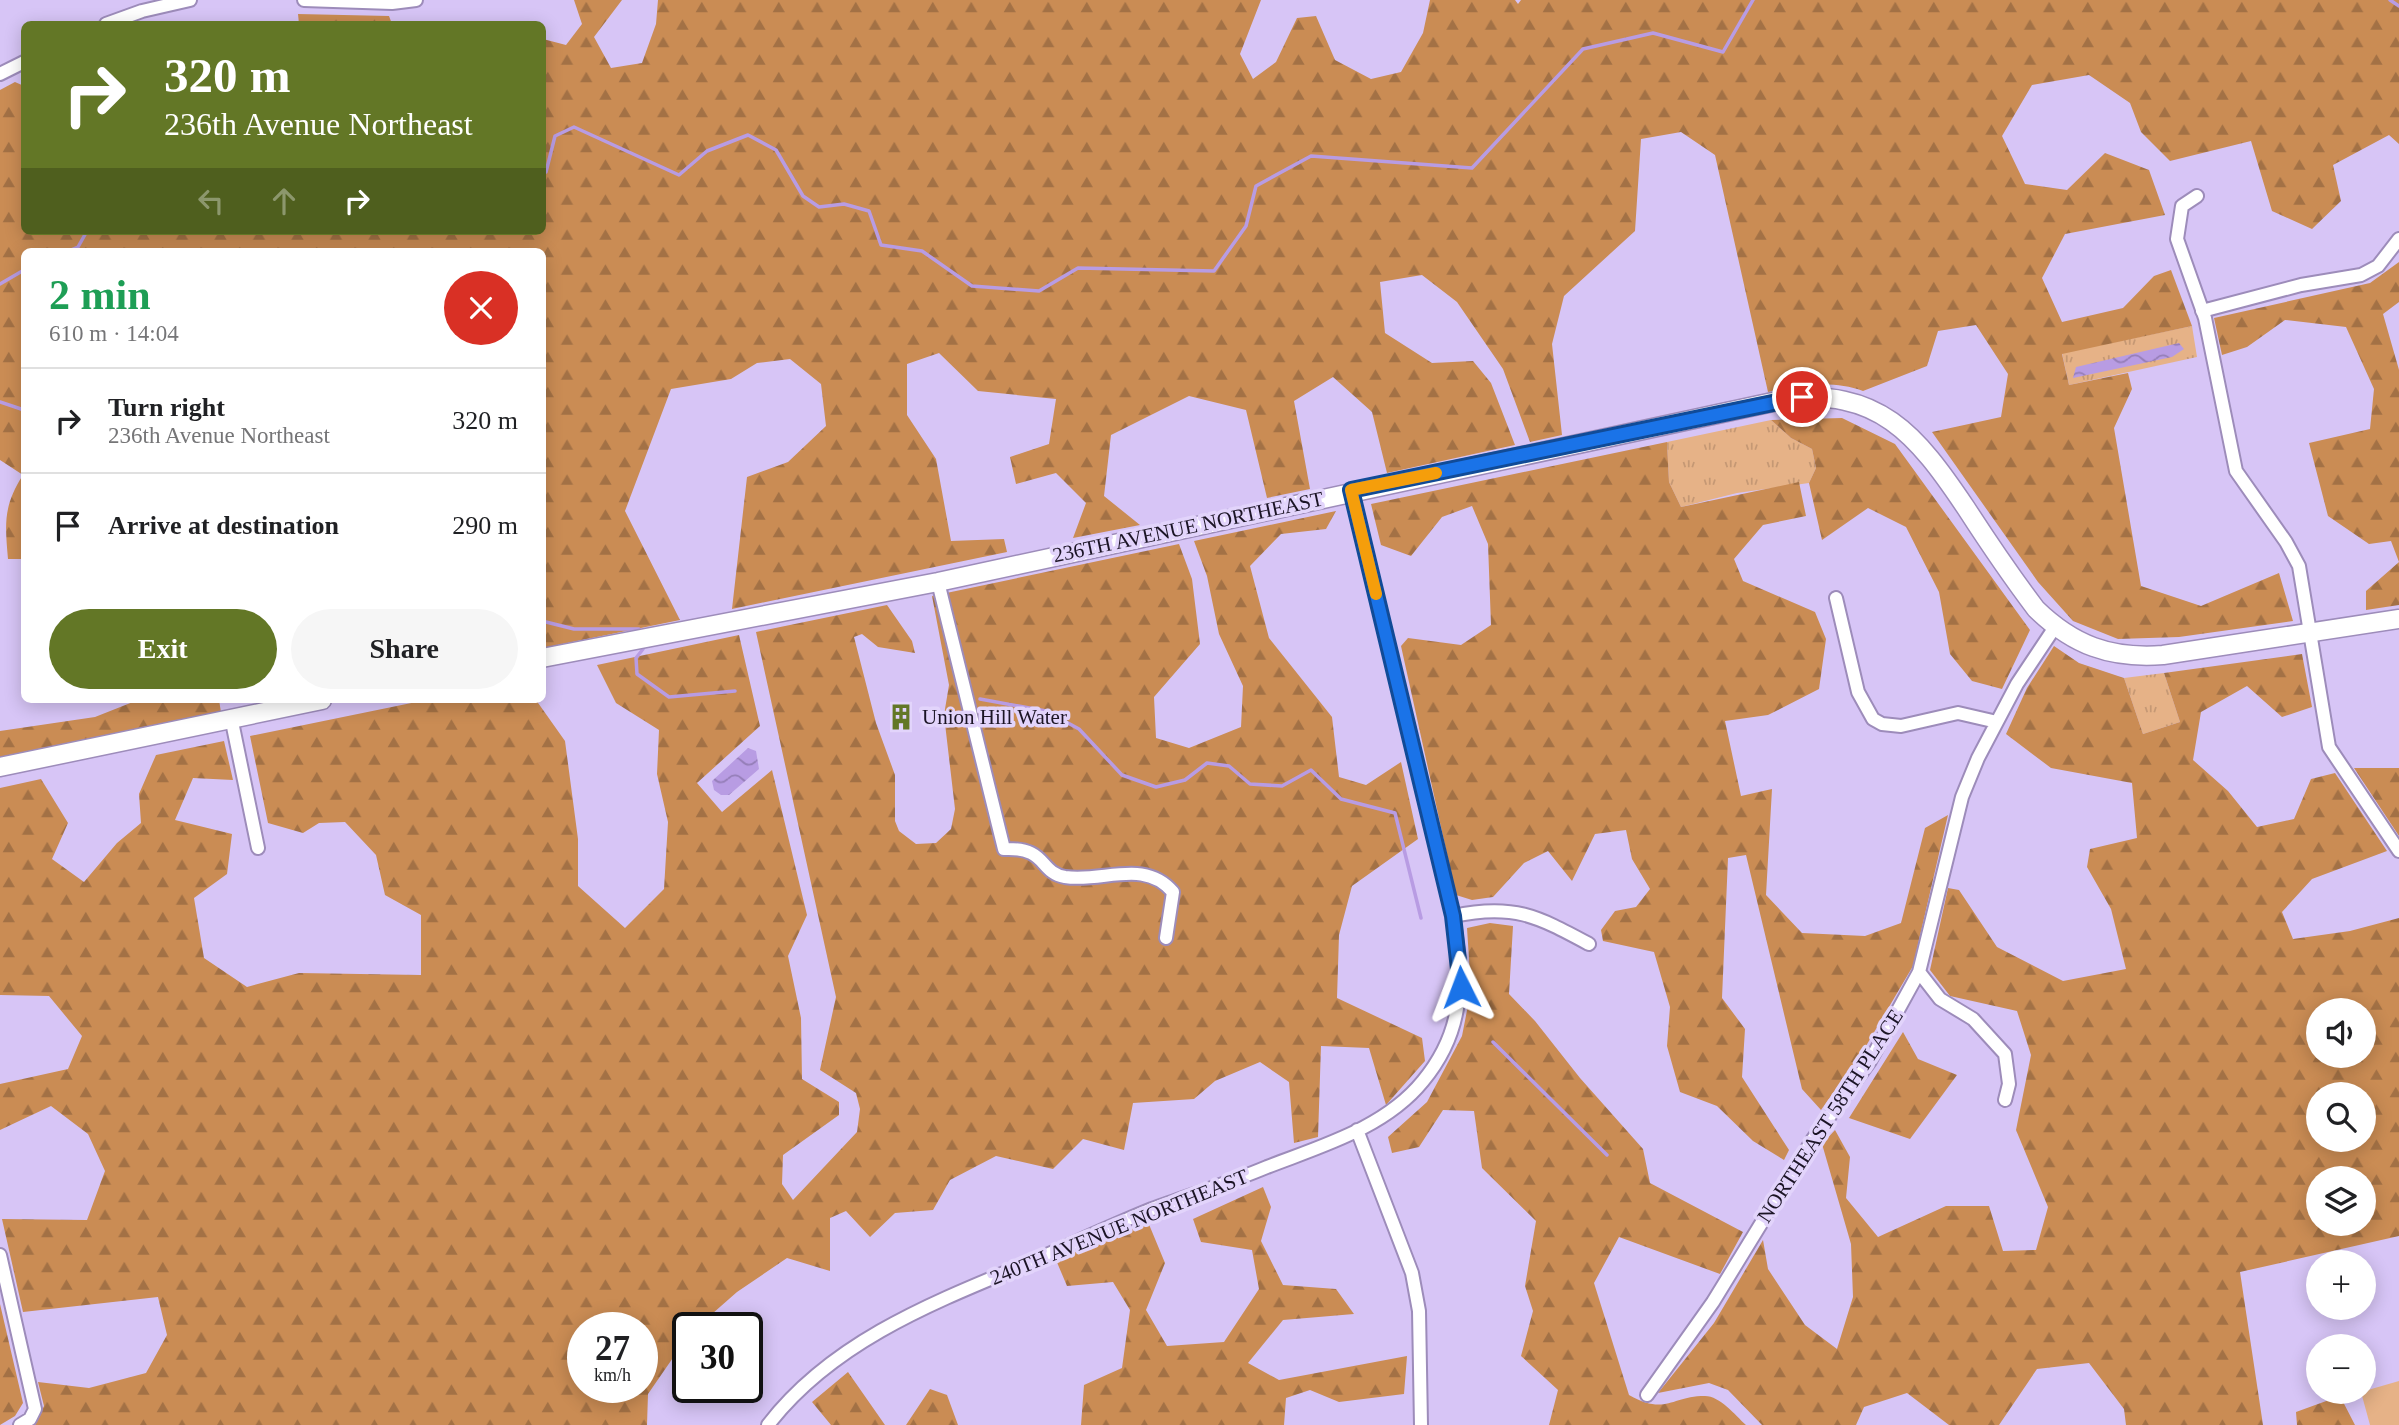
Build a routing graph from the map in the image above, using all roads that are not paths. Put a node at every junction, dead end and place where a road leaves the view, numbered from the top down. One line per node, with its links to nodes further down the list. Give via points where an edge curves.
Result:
1 (190, 0): 4 (street)
2 (304, 0): 3 (street)
3 (416, 0)
4 (114, 21)
5 (21, 64): 6 (street)
6 (0, 74)
7 (2197, 196): 9 (street, via 2182,206 2177,239)
8 (2399, 239): 9 (street, via 2378,266 2361,275)
9 (2202, 311): 15 (street, via 2236,471 2299,566)
10 (1351, 490): 11 (street, 236TH AVENUE NORTHEAST); 14 (street, 236TH AVENUE NORTHEAST, via 1782,400 1844,400 1894,420 1921,445 2024,593); 23 (street, 240TH AVENUE NORTHEAST)
11 (938, 582): 16 (street, 236TH AVENUE NORTHEAST); 24 (street, via 1004,849 1022,848 1038,855 1063,877 1146,875 1162,879 1173,892)
12 (1836, 598): 19 (street, via 1858,692 1873,719 1901,726 1958,713)
13 (2399, 619): 15 (street, 236TH AVENUE NORTHEAST)
14 (2054, 627): 15 (street, 236TH AVENUE NORTHEAST, via 2089,648 2128,655 2163,655); 19 (street, NORTHEAST 58TH PLACE)
15 (2309, 633): 22 (street, via 2329,747)
16 (546, 656)
17 (306, 703): 18 (street)
18 (231, 717): 20 (street); 21 (street)
19 (1997, 722): 26 (street, NORTHEAST 58TH PLACE, via 1962,797)
20 (0, 767)
21 (258, 848)
22 (2399, 851)
23 (1453, 916): 25 (street, via 1507,909 1550,923); 28 (street, 240TH AVENUE NORTHEAST, via 1461,987 1456,1023 1444,1050 1403,1102)
24 (1166, 937)
25 (1589, 944)
26 (1919, 972): 27 (street, via 1940,999 1973,1019 2005,1054 2009,1084); 30 (street, NORTHEAST 58TH PLACE, via 1870,1061 1813,1139 1713,1303)
27 (2005, 1100)
28 (1357, 1130): 32 (street, 240TH AVENUE NORTHEAST, via 1153,1209 889,1325 817,1375); 33 (street, via 1412,1273 1419,1311)
29 (0, 1255): 31 (street, via 35,1409)
30 (1647, 1395)
31 (20, 1425)
32 (768, 1425)
33 (1421, 1425)

